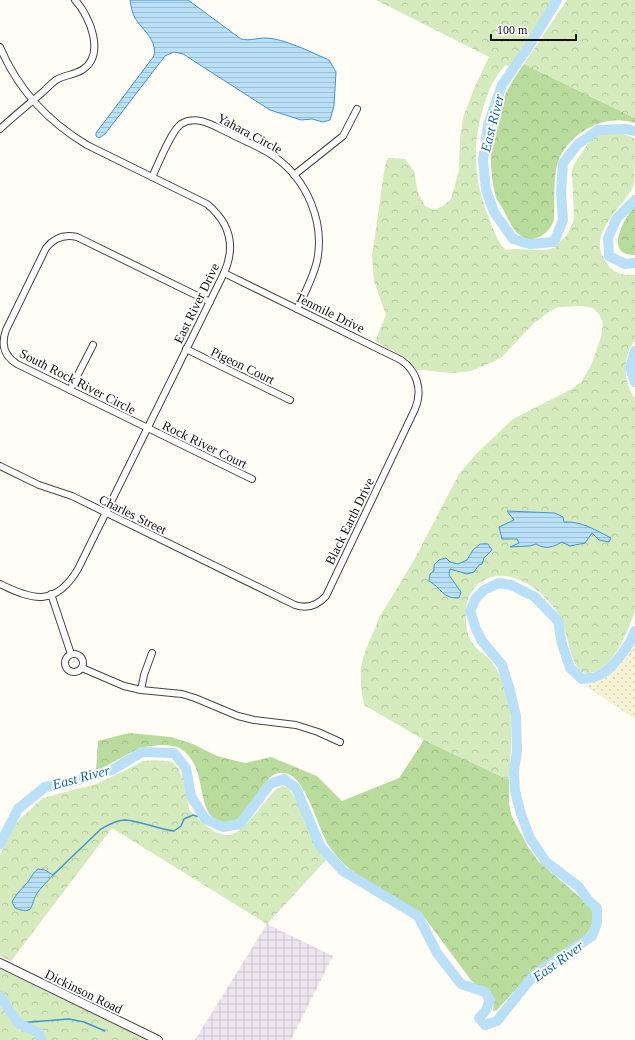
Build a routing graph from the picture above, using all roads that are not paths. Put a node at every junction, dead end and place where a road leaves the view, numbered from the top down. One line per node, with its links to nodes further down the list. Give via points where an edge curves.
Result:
1 (74, 0): 3 (street, via 85,15 94,40 93,59 82,70 55,81)
2 (0, 47): 3 (street, East River Drive, via 12,73)
3 (32, 100): 5 (street); 7 (street, East River Drive, via 72,136)
4 (357, 109): 6 (street, via 343,136)
5 (0, 129)
6 (294, 175): 7 (street, Yahara Circle, via 266,151 197,120 181,124 174,132); 10 (street, Yahara Circle, via 311,203 318,227 318,254 314,273)
7 (152, 177): 8 (street, East River Drive, via 206,204 218,215 230,240 229,257)
8 (224, 273): 9 (street, East River Drive); 10 (street, Tenmile Drive)
9 (210, 302): 12 (street, East River Drive); 14 (street, South Rock River Circle, via 76,237 60,237 53,241 46,248 6,330 4,348 14,362)
10 (297, 309): 13 (street, Tenmile Drive, via 401,360 413,372)
11 (92, 345): 14 (street)
12 (186, 349): 15 (street, Pigeon Court); 16 (street, East River Drive)
13 (417, 382): 21 (street, Black Earth Drive, via 419,398 415,409 326,596 314,606 299,607)
14 (70, 390): 16 (street, South Rock River Circle)
15 (290, 400)
16 (148, 428): 18 (street, Rock River Court); 19 (street, East River Drive)
17 (0, 466): 19 (street, Charles Street)
18 (252, 479)
19 (106, 513): 21 (street, Charles Street); 22 (street, East River Drive, via 72,580)
20 (0, 584): 22 (street, East River Drive, via 24,595 40,597)
21 (254, 585)
22 (51, 594): 24 (street)
23 (152, 653): 26 (street)
24 (71, 654): 25 (street, via 78,655 82,660); 25 (street, via 66,658 66,669 72,672)
25 (82, 668): 26 (street, via 124,686)
26 (141, 690): 27 (street, via 182,694 238,716 296,725)
27 (340, 742)
28 (0, 963): 29 (street, Dickinson Road)
29 (158, 1040)

